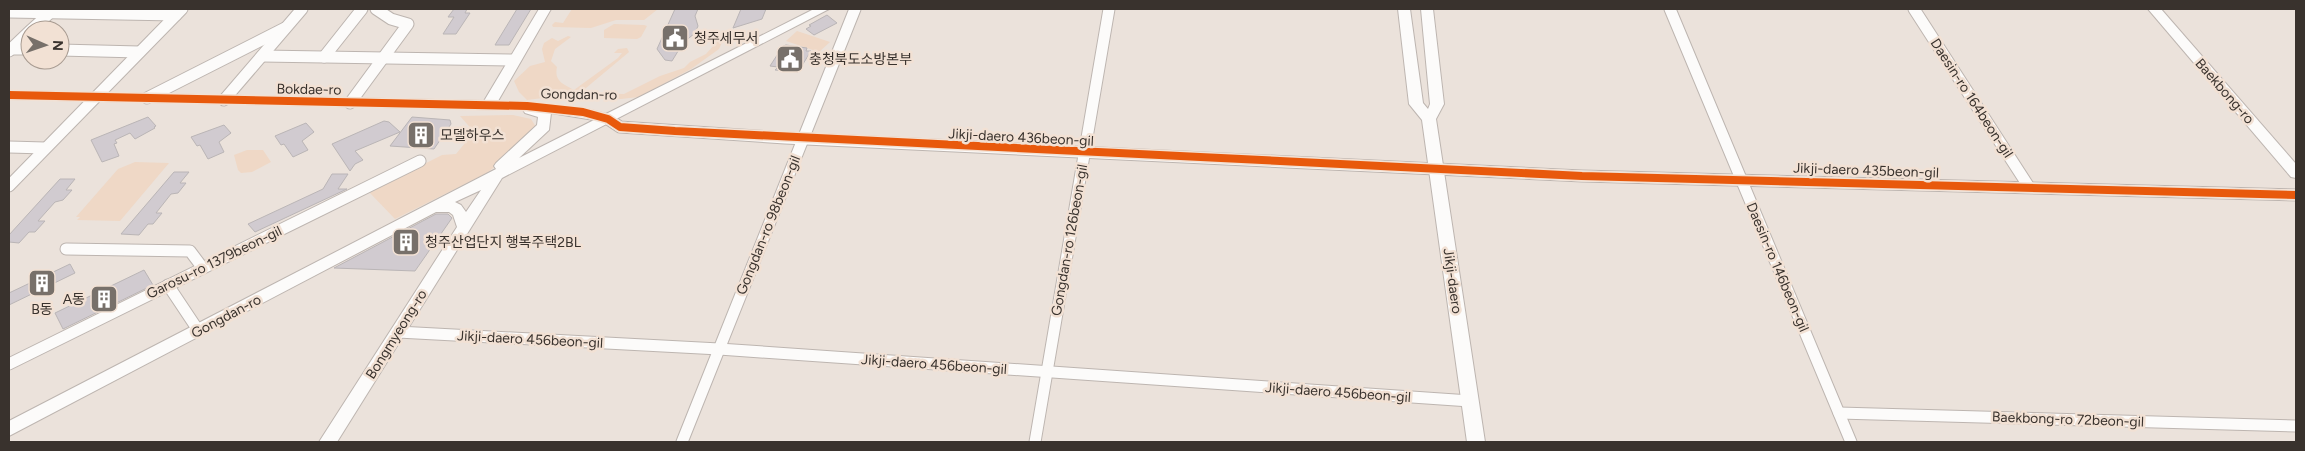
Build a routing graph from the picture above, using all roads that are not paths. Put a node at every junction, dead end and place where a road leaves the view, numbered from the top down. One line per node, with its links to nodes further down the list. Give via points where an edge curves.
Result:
1 (302, 9): 17 (street)
2 (362, 9): 23 (street)
3 (376, 9): 24 (street, via 408,24)
4 (545, 9): 25 (street)
5 (823, 9): 33 (street, Gongdan-ro)
6 (855, 9): 36 (street, Gongdan-ro 98beon-gil)
7 (1109, 9): 39 (street, Gongdan-ro 126beon-gil)
8 (1404, 9): 35 (street, Jikji-daero, via 1416,104)
9 (1427, 9): 35 (street, Jikji-daero, via 1437,104)
10 (1670, 9): 44 (street, Daesin-ro 146beon-gil)
11 (1914, 9): 47 (street, Daesin-ro 164beon-gil)
12 (2154, 9): 42 (street, Baekbong-ro)
13 (52, 11): 14 (street); 15 (street, via 110,14); 16 (street)
14 (9, 12)
15 (179, 12): 21 (street)
16 (43, 20)
17 (285, 28): 22 (street); 28 (street, Bokdae-ro)
18 (20, 40): 19 (street)
19 (9, 50)
20 (70, 50): 21 (street)
21 (139, 52): 27 (street)
22 (262, 56): 23 (street); 29 (street)
23 (324, 57): 24 (street)
24 (384, 58): 25 (street); 30 (street)
25 (514, 60): 31 (street)
26 (9, 95): 27 (street, Bokdae-ro)
27 (95, 97): 28 (street, Bokdae-ro); 38 (street)
28 (147, 98): 29 (street, Bokdae-ro)
29 (224, 100): 30 (street, Bokdae-ro)
30 (350, 103): 31 (street, Bokdae-ro)
31 (488, 106): 32 (street, Bokdae-ro)
32 (522, 106): 33 (street, Gongdan-ro); 34 (street, Bokdae-ro); 46 (street, via 545,114 544,127)
33 (630, 107): 34 (street, Gongdan-ro)
34 (608, 118): 36 (street, Jikji-daero 436beon-gil, via 620,127); 43 (street, Gongdan-ro)
35 (1429, 119): 41 (street, Jikji-daero)
36 (802, 138): 39 (street, Jikji-daero 436beon-gil); 56 (street, Gongdan-ro 98beon-gil)
37 (9, 147): 38 (street)
38 (45, 148): 45 (street)
39 (1084, 153): 41 (street, Jikji-daero 436beon-gil); 58 (street, Gongdan-ro 126beon-gil)
40 (420, 161): 52 (street, Garosu-ro 1379beon-gil)
41 (1436, 168): 44 (street, Jikji-daero 435beon-gil, via 1582,176); 59 (street, Jikji-daero)
42 (2296, 173)
43 (496, 175): 46 (street, Gongdan-ro); 50 (street, Bongmyeong-ro)
44 (1741, 179): 47 (street, Jikji-daero 435beon-gil); 60 (street, Daesin-ro 146beon-gil)
45 (9, 186)
46 (476, 186): 49 (street, Gongdan-ro)
47 (2029, 187): 48 (street, Jikji-daero 435beon-gil)
48 (2296, 195)
49 (435, 207): 50 (street, via 456,208 462,215); 54 (street, Gongdan-ro)
50 (464, 226): 55 (street, Bongmyeong-ro)
51 (66, 249): 52 (street, via 190,252)
52 (202, 267): 53 (street, Garosu-ro 1379beon-gil)
53 (168, 285): 54 (street); 57 (street, Garosu-ro 1379beon-gil)
54 (198, 330): 62 (street, Gongdan-ro)
55 (398, 332): 56 (street, Jikji-daero 456beon-gil); 63 (street, Bongmyeong-ro)
56 (719, 349): 58 (street, Jikji-daero 456beon-gil); 64 (street, Gongdan-ro 98beon-gil)
57 (9, 364)
58 (1047, 372): 59 (street, Jikji-daero 456beon-gil); 65 (street, Gongdan-ro 126beon-gil)
59 (1470, 401): 66 (street, Jikji-daero)
60 (1839, 413): 61 (street, Baekbong-ro 72beon-gil); 67 (street, Daesin-ro 146beon-gil)
61 (2296, 426)
62 (9, 429)
63 (328, 442)
64 (682, 442)
65 (1035, 442)
66 (1476, 442)
67 (1851, 442)

